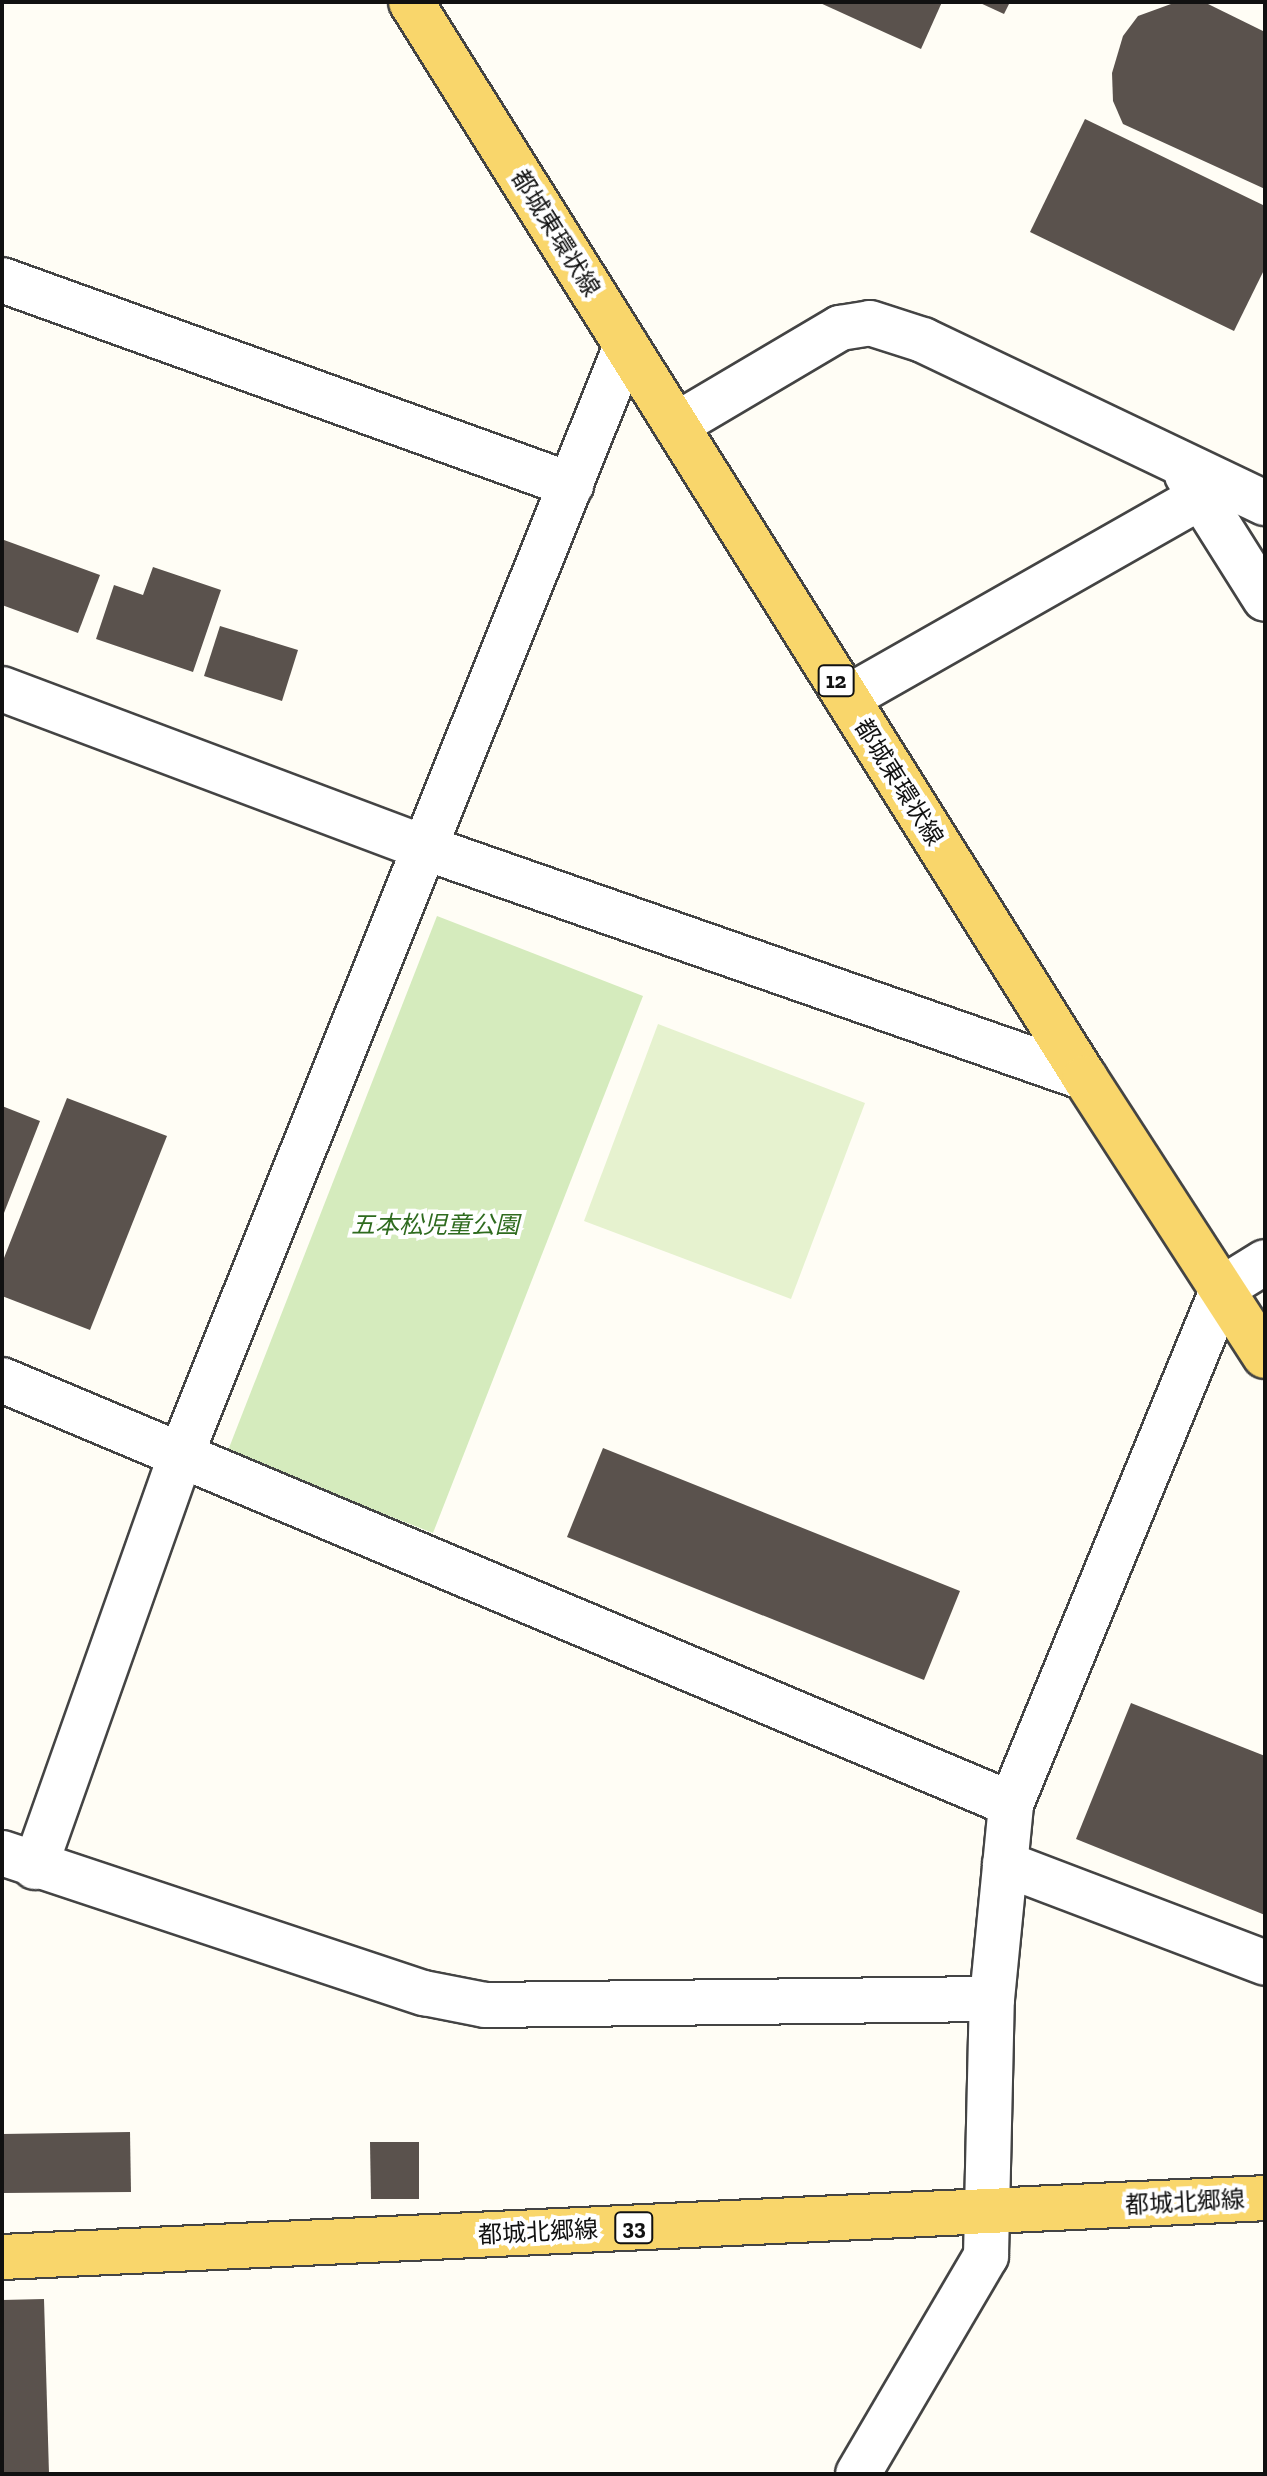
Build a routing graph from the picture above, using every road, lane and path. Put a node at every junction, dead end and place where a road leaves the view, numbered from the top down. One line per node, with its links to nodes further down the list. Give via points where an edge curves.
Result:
1 (411, 2): 3 (main road, 都城東環状線 / 12)
2 (2, 280): 6 (street)
3 (626, 346): 4 (main road, 都城東環状線 / 12); 6 (street)
4 (676, 425): 5 (street, via 840,328 870,323 923,340); 10 (main road, 都城東環状線 / 12)
5 (1190, 480): 7 (street); 8 (street); 10 (street)
6 (571, 485): 11 (street)
7 (1265, 503)
8 (1265, 599)
9 (2, 689): 11 (street)
10 (847, 698): 12 (main road, 都城東環状線 / 12)
11 (426, 848): 12 (street); 17 (street)
12 (1085, 1078): 14 (main road, 都城東環状線 / 12)
13 (1265, 1262): 14 (street)
14 (1223, 1288): 15 (main road, 都城東環状線 / 12); 18 (street)
15 (1265, 1356)
16 (2, 1380): 17 (street)
17 (182, 1452): 18 (street); 19 (street)
18 (1011, 1804): 20 (street)
19 (18, 1860): 22 (street, via 424,1993 485,2005)
20 (1005, 1864): 21 (street); 22 (street)
21 (1265, 1963)
22 (992, 1999): 24 (street)
23 (1265, 2198): 24 (main road, 都城北郷線 / 33)
24 (985, 2211): 25 (main road, 都城北郷線 / 33); 26 (street, via 986,2256)
25 (2, 2257)
26 (858, 2474)

